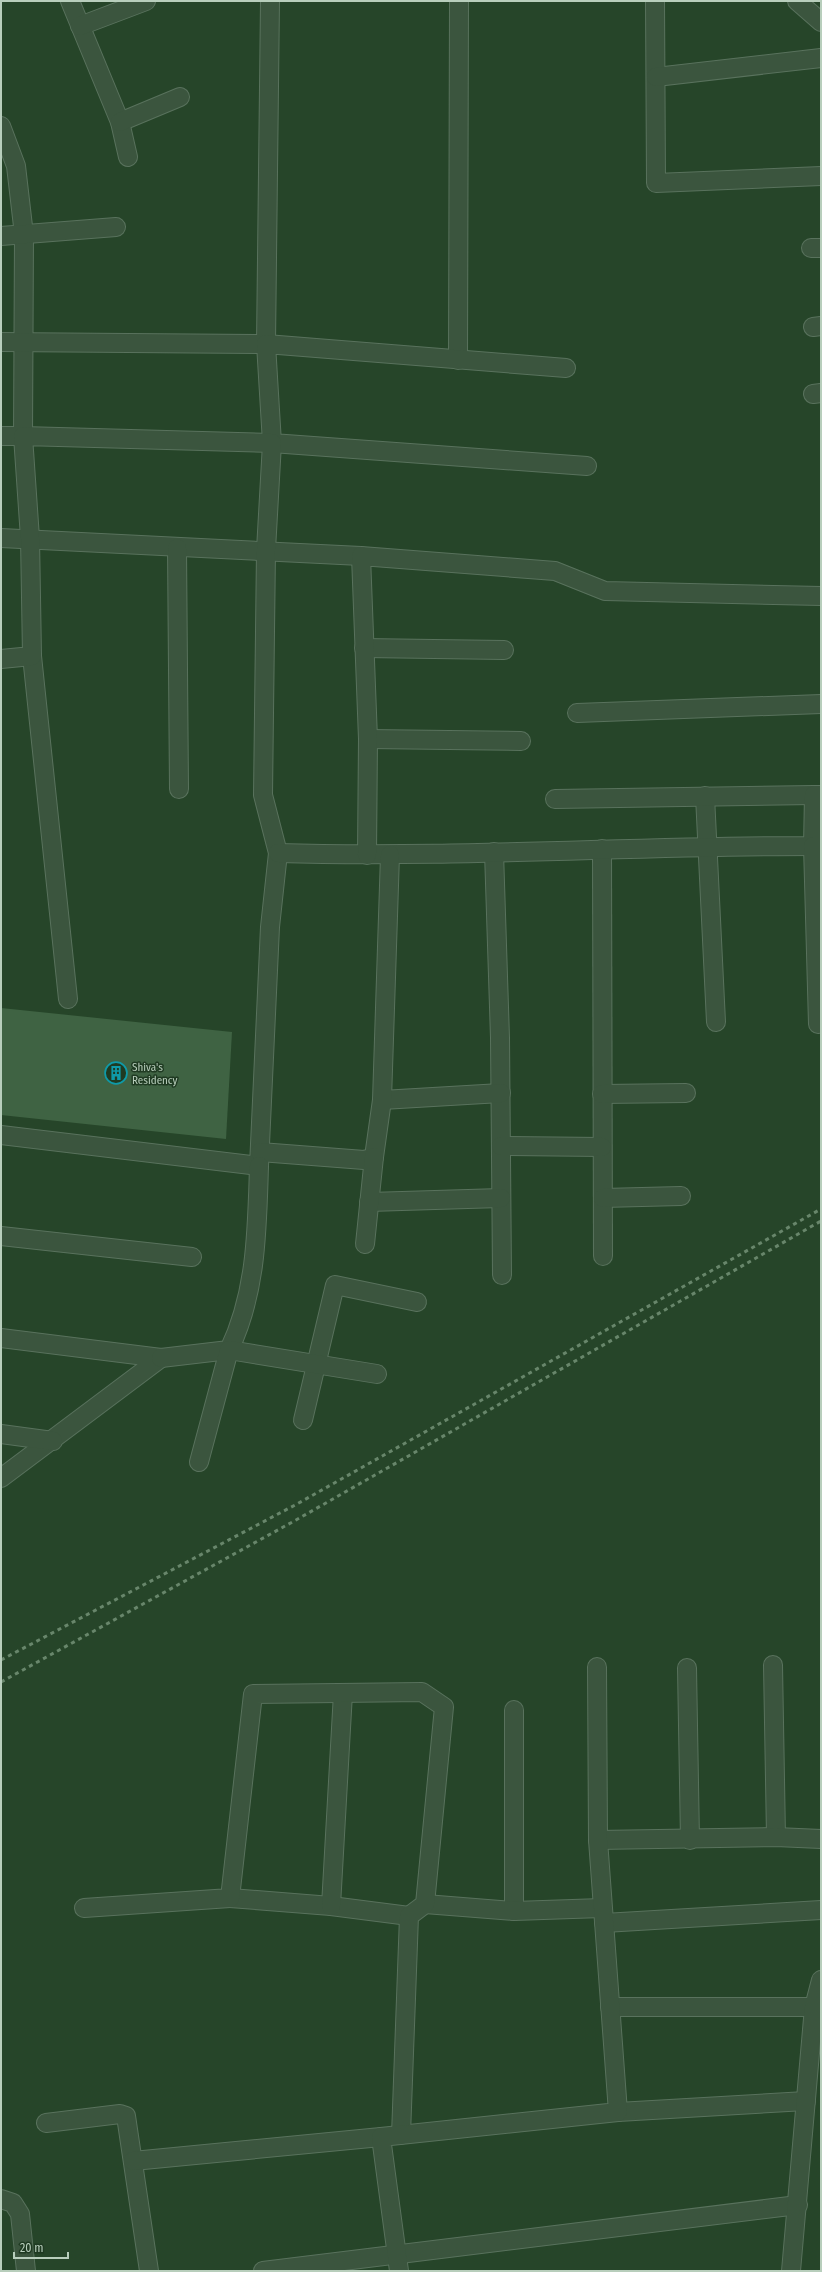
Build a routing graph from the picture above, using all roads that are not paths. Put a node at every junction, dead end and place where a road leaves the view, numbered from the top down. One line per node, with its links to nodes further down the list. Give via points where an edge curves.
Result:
1 (70, 1): 8 (street)
2 (146, 1): 8 (street)
3 (270, 1): 21 (street)
4 (459, 1): 22 (street)
5 (655, 1): 10 (street)
6 (797, 1): 7 (street)
7 (821, 22)
8 (80, 26): 12 (street)
9 (821, 58): 10 (street)
10 (656, 77): 15 (street, via 656,183)
11 (180, 97): 12 (street)
12 (120, 122): 14 (street)
13 (1, 126): 17 (street, via 16,166)
14 (128, 157)
15 (821, 176)
16 (116, 227): 17 (street)
17 (24, 235): 18 (street); 20 (street)
18 (1, 236)
19 (1, 342): 20 (street)
20 (24, 342): 21 (street); 25 (street)
21 (266, 344): 22 (street); 26 (street)
22 (458, 360): 23 (street)
23 (566, 368)
24 (1, 436): 25 (street)
25 (22, 436): 26 (street); 29 (street)
26 (272, 443): 27 (street); 31 (street)
27 (587, 466)
28 (1, 538): 29 (street)
29 (30, 538): 30 (street); 36 (street)
30 (176, 548): 31 (street); 42 (street)
31 (266, 550): 32 (street); 50 (street, via 263,796)
32 (361, 556): 33 (street, via 555,571 605,591); 34 (street)
33 (821, 596)
34 (364, 648): 35 (street); 40 (street)
35 (504, 650)
36 (32, 656): 37 (street); 53 (street)
37 (1, 659)
38 (821, 704): 39 (street)
39 (577, 713)
40 (368, 740): 41 (street); 51 (street)
41 (521, 741)
42 (179, 789)
43 (818, 795): 44 (street); 47 (street)
44 (705, 796): 45 (street); 46 (street)
45 (555, 799)
46 (709, 846): 47 (street); 48 (street); 54 (street)
47 (817, 846): 55 (street)
48 (602, 849): 49 (street); 58 (street)
49 (494, 852): 52 (street); 56 (street)
50 (278, 853): 51 (street); 64 (street, via 270,927)
51 (367, 855): 52 (street)
52 (390, 855): 59 (street)
53 (68, 998)
54 (716, 1022)
55 (818, 1024)
56 (500, 1093): 59 (street); 61 (street)
57 (686, 1093): 58 (street)
58 (602, 1094): 62 (street)
59 (382, 1100): 63 (street)
60 (1, 1135): 64 (street)
61 (501, 1146): 62 (street); 66 (street)
62 (602, 1147): 67 (street)
63 (374, 1157): 64 (street, via 364,1160); 68 (street)
64 (260, 1159): 76 (street, via 255,1260 238,1331)
65 (681, 1196): 67 (street)
66 (501, 1198): 68 (street); 73 (street)
67 (603, 1198): 71 (street)
68 (369, 1202): 70 (street)
69 (1, 1236): 72 (street)
70 (365, 1244)
71 (603, 1256)
72 (192, 1257)
73 (502, 1275)
74 (417, 1302): 78 (street, via 335,1285)
75 (1, 1338): 77 (street)
76 (229, 1350): 77 (street); 78 (street); 83 (street)
77 (161, 1358): 82 (street)
78 (317, 1364): 79 (street); 80 (street)
79 (377, 1374)
80 (303, 1420)
81 (1, 1434): 82 (street)
82 (53, 1441): 84 (street)
83 (199, 1462)
84 (1, 1478)
85 (773, 1665): 90 (street)
86 (597, 1667): 92 (street)
87 (687, 1668): 93 (street)
88 (343, 1693): 94 (street, via 253,1694); 95 (street, via 422,1692 444,1707); 96 (street)
89 (514, 1710): 99 (street)
90 (776, 1837): 91 (street); 93 (street)
91 (821, 1839)
92 (598, 1840): 93 (street); 100 (street)
93 (690, 1840)
94 (230, 1898): 96 (street); 97 (street)
95 (425, 1904): 99 (street); 101 (street)
96 (332, 1906): 101 (street)
97 (84, 1908)
98 (821, 1910): 100 (street)
99 (514, 1911): 100 (street)
100 (603, 1915): 103 (street)
101 (409, 1916): 109 (street)
102 (821, 1980): 104 (street)
103 (610, 2007): 104 (street); 107 (street)
104 (814, 2007): 105 (street)
105 (815, 2061): 106 (street)
106 (806, 2101): 107 (street); 113 (street)
107 (618, 2112): 109 (street)
108 (46, 2123): 111 (street, via 120,2114 126,2116)
109 (401, 2134): 110 (street)
110 (381, 2137): 111 (street); 114 (street)
111 (133, 2161): 116 (street)
112 (1, 2200): 115 (street, via 14,2202 20,2214)
113 (798, 2205): 114 (street); 118 (street)
114 (398, 2263): 117 (street)
115 (26, 2271)
116 (149, 2271)
117 (263, 2271)
118 (791, 2271)

